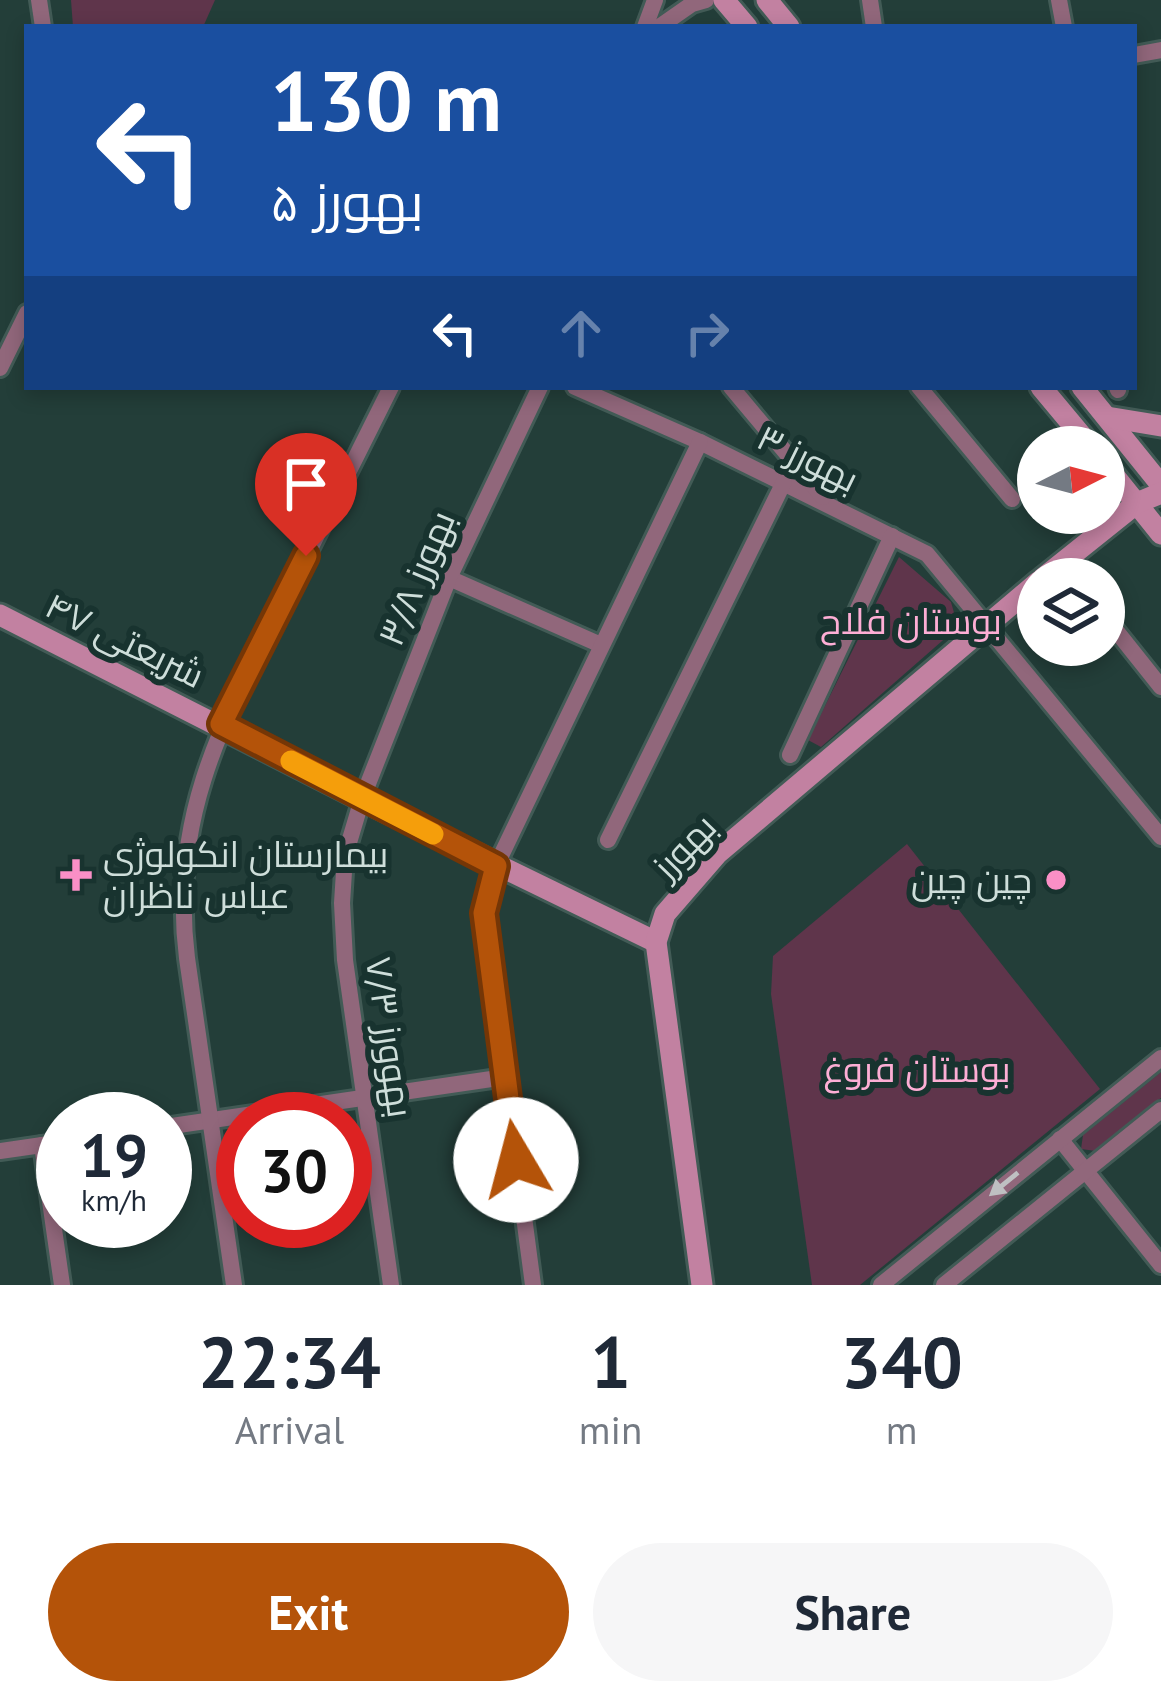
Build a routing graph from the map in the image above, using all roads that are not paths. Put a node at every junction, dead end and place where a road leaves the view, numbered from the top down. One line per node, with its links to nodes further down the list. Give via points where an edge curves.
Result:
1 (706, 0): 4 (street)
2 (724, 0): 5 (street)
3 (767, 0): 6 (street)
4 (663, 24)
5 (744, 24)
6 (787, 24)
7 (24, 319): 8 (street)
8 (0, 368)
9 (389, 390): 36 (street)
10 (539, 390): 29 (street, بهورز ۳/۸)
11 (582, 390): 19 (street, بهورز ۳)
12 (733, 390): 25 (street)
13 (922, 390): 23 (street)
14 (1044, 390): 17 (street)
15 (1084, 390): 16 (street)
16 (1107, 417): 18 (street); 20 (street)
17 (1074, 426)
18 (1161, 426)
19 (700, 442): 21 (street, بهورز ۳); 34 (street)
20 (1159, 480): 24 (street)
21 (784, 482): 25 (street, بهورز ۳); 40 (street)
22 (1125, 489): 24 (street)
23 (1012, 499)
24 (1136, 503): 26 (street); 28 (street, بهورز)
25 (828, 504): 27 (street, بهورز ۳)
26 (1161, 534)
27 (892, 536): 32 (street, بهورز ۳, via 927,554); 37 (street)
28 (1067, 558)
29 (449, 578): 34 (street); 38 (street, بهورز ۳/۸)
30 (1017, 599): 32 (street, بهورز)
31 (0, 615): 36 (street, شریعتی ۴۷)
32 (987, 623): 39 (street, بهورز ۳); 42 (street, بهورز, via 717,854 665,914)
33 (1125, 642): 35 (street)
34 (602, 644): 41 (street)
35 (1161, 687)
36 (221, 724): 38 (street, شریعتی ۴۷); 49 (street, via 191,818 181,912)
37 (790, 754)
38 (362, 799): 41 (street, شریعتی ۴۷); 45 (street, بهوورز ۷/۳, via 342,903)
39 (1161, 837)
40 (608, 840)
41 (496, 866): 42 (street, شریعتی ۴۷); 44 (street, via 484,913)
42 (656, 942): 62 (street)
43 (1161, 1058): 51 (street)
44 (505, 1076): 46 (street); 61 (street)
45 (364, 1092)
46 (372, 1096)
47 (1161, 1110): 55 (street)
48 (216, 1120): 49 (street)
49 (210, 1121): 50 (street); 59 (street)
50 (192, 1123)
51 (1060, 1139): 55 (street); 63 (street, one-way to 63)
52 (36, 1146): 54 (street)
53 (372, 1148): 60 (street, بهوورز ۷/۳)
54 (0, 1151)
55 (1085, 1170): 57 (street); 64 (street)
56 (57, 1248): 58 (street)
57 (1161, 1265)
58 (62, 1285)
59 (234, 1285)
60 (391, 1285)
61 (533, 1285)
62 (701, 1285)
63 (881, 1285)
64 (944, 1285)

